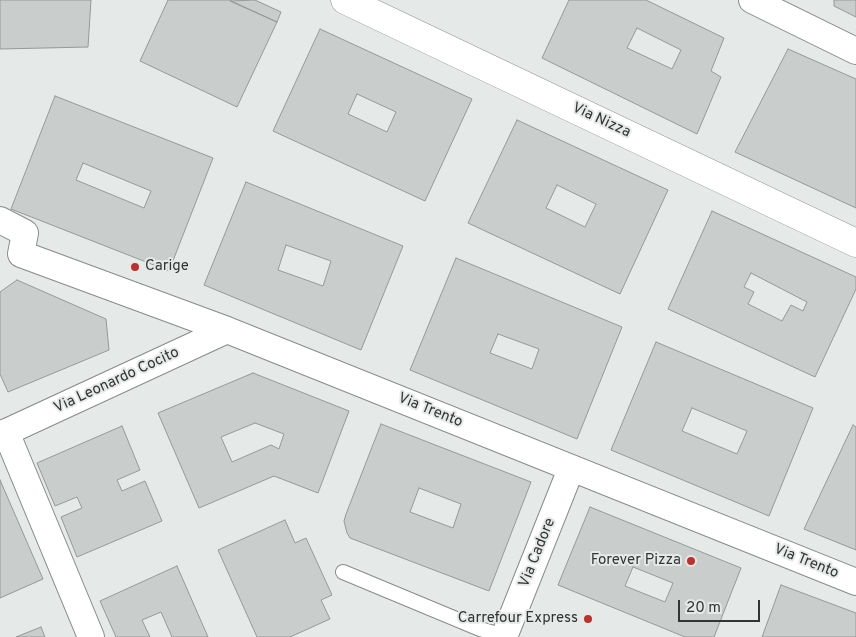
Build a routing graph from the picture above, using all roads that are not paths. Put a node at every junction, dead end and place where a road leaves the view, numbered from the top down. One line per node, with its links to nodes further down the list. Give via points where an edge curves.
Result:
1 (345, 0): 5 (street, Via Nizza)
2 (752, 0): 3 (street)
3 (856, 51)
4 (0, 220): 6 (street, Via Trento, via 25,233 21,254)
5 (856, 243)
6 (227, 330): 7 (street, Via Leonardo Cocito); 8 (street, Via Trento)
7 (3, 434): 12 (street, Via Leonardo Cocito)
8 (571, 469): 10 (street, Via Trento); 11 (street, Via Cadore)
9 (342, 572): 11 (lane)
10 (856, 582)
11 (504, 636)
12 (91, 637)

